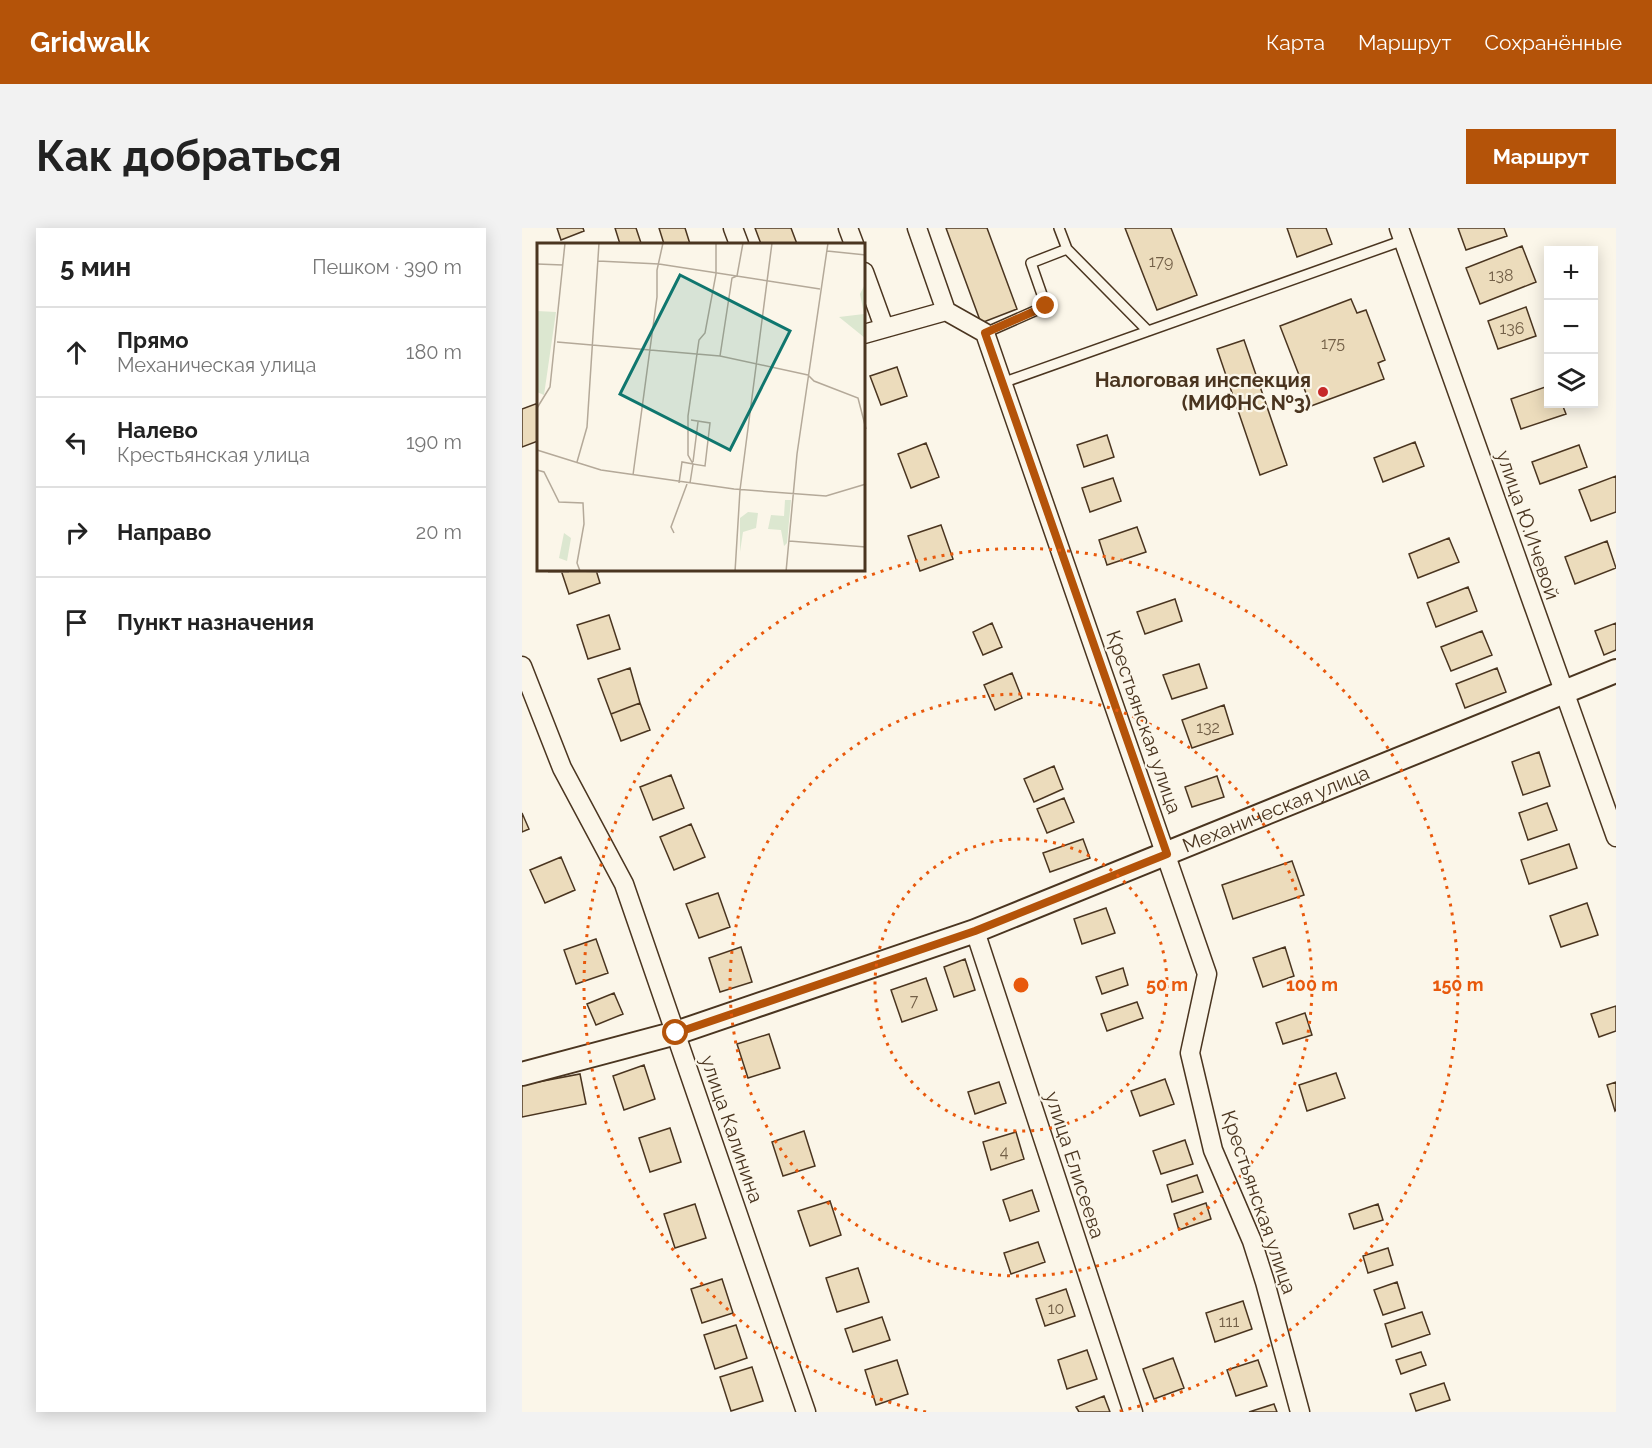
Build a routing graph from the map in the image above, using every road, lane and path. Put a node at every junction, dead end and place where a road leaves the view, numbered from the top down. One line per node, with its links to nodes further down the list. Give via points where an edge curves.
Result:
1 (733, 228): 6 (street)
2 (848, 228): 7 (street)
3 (917, 228): 10 (street)
4 (1059, 228): 8 (lane)
5 (1402, 234): 12 (lane); 18 (street, улица Ю.Ичевой)
6 (739, 243)
7 (854, 243)
8 (1067, 249): 12 (lane); 14 (lane, via 1031,263 1046,306)
9 (866, 278): 11 (street)
10 (946, 311): 11 (street); 14 (street)
11 (884, 327): 13 (street)
12 (1148, 331): 15 (lane)
13 (866, 333)
14 (985, 333): 15 (street, Крестьянская улица)
15 (1002, 383): 20 (street, Крестьянская улица)
16 (522, 666): 22 (street, улица Калинина, via 562,768 624,884)
17 (1616, 671): 18 (street, Механическая улица)
18 (1563, 693): 19 (street, улица Ю.Ичевой); 20 (street, Механическая улица)
19 (1616, 837)
20 (1167, 854): 21 (street, Механическая улица); 26 (street, Крестьянская улица, via 1207,974 1190,1053 1213,1150 1265,1282)
21 (975, 931): 22 (street, Механическая улица); 25 (street, улица Елисеева)
22 (676, 1033): 23 (street, Механическая улица); 24 (street, улица Калинина)
23 (522, 1074)
24 (806, 1412)
25 (1133, 1412)
26 (1300, 1412)

